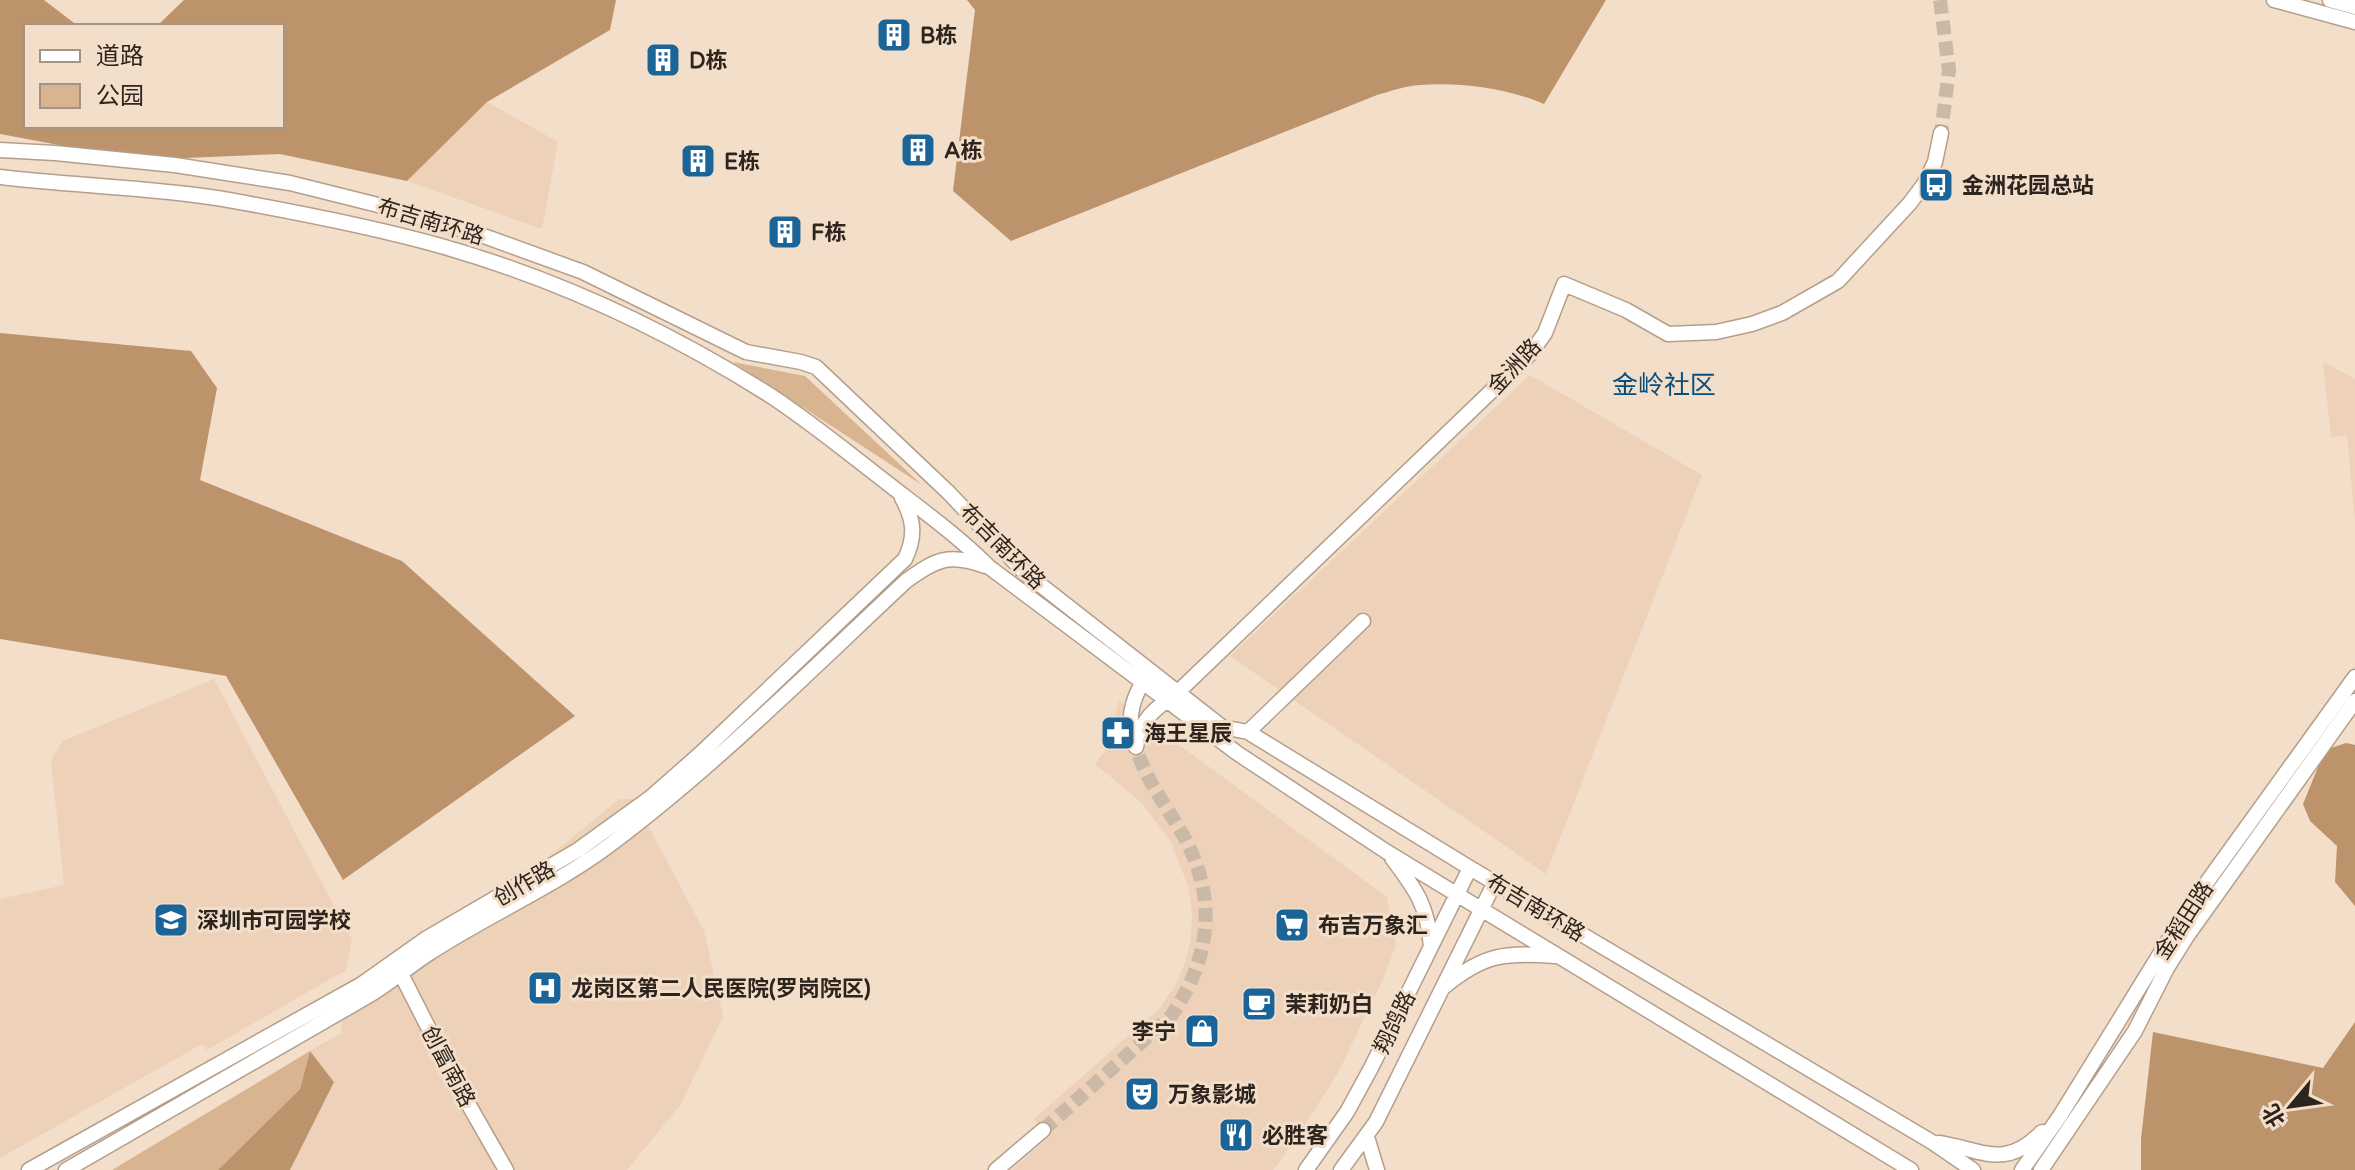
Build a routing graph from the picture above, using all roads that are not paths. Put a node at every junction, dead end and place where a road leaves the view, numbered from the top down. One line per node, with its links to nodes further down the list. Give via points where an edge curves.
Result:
1 (2274, 0): 4 (street)
2 (2330, 0): 3 (street)
3 (2355, 7)
4 (2355, 22)
5 (1941, 133): 13 (street, 金洲路, via 1925,183 1901,214 1838,281 1782,313 1716,332 1668,334 1564,284 1545,333 1530,354)
6 (0, 150): 13 (street, 布吉南环路, via 175,165 290,183 382,206 583,272 746,352 816,367 1024,572)
7 (0, 177): 8 (street, 布吉南环路, via 222,199 443,246 535,278 684,346 772,397)
8 (899, 493): 9 (street, 布吉南环路); 16 (street, 创作路, via 913,530 905,559)
9 (989, 567): 12 (street, 布吉南环路); 16 (street, 创作路, via 947,558 924,568)
10 (1363, 621): 15 (street)
11 (2355, 677): 27 (street, 金稻田路, via 2189,907)
12 (1142, 683): 13 (street, 布吉南环路); 13 (street, via 1130,714 1136,747 1144,721)
13 (1172, 696): 15 (street, 布吉南环路, via 1222,727); 17 (street, 布吉南环路, via 1237,753)
14 (2355, 701): 41 (street, 金稻田路, via 2187,936 2135,1031)
15 (1248, 732): 18 (street, 布吉南环路)
16 (705, 759): 24 (street, 创作路, via 578,850); 25 (street, 创作路, via 607,847)
17 (1387, 852): 20 (street, 布吉南环路); 22 (street, via 1421,897)
18 (1470, 868): 19 (street, 布吉南环路); 20 (street, 翔鸽路)
19 (1495, 882): 21 (street, 翔鸽路); 30 (street, 布吉南环路)
20 (1457, 894): 21 (street, 布吉南环路); 22 (street, 翔鸽路)
21 (1481, 909): 23 (street, 布吉南环路); 26 (street, 翔鸽路)
22 (1431, 947): 35 (street, 翔鸽路, via 1347,1112)
23 (1562, 957): 26 (street, via 1495,956); 38 (street, 布吉南环路)
24 (394, 961): 25 (street, 创富南路); 31 (street, 创作路)
25 (401, 975): 32 (street, 创作路); 33 (street, 创富南路)
26 (1442, 989): 29 (street, 翔鸽路)
27 (2060, 1116): 30 (street, via 2026,1147 2007,1154 1986,1155); 40 (street, 金稻田路)
28 (1043, 1130): 34 (street)
29 (1367, 1137): 36 (street, 翔鸽路); 37 (street)
30 (1932, 1142): 39 (street, 布吉南环路)
31 (29, 1170)
32 (66, 1170)
33 (506, 1170)
34 (996, 1170)
35 (1306, 1170)
36 (1341, 1170)
37 (1377, 1170)
38 (1911, 1170)
39 (1973, 1170)
40 (2022, 1170)
41 (2041, 1170)

